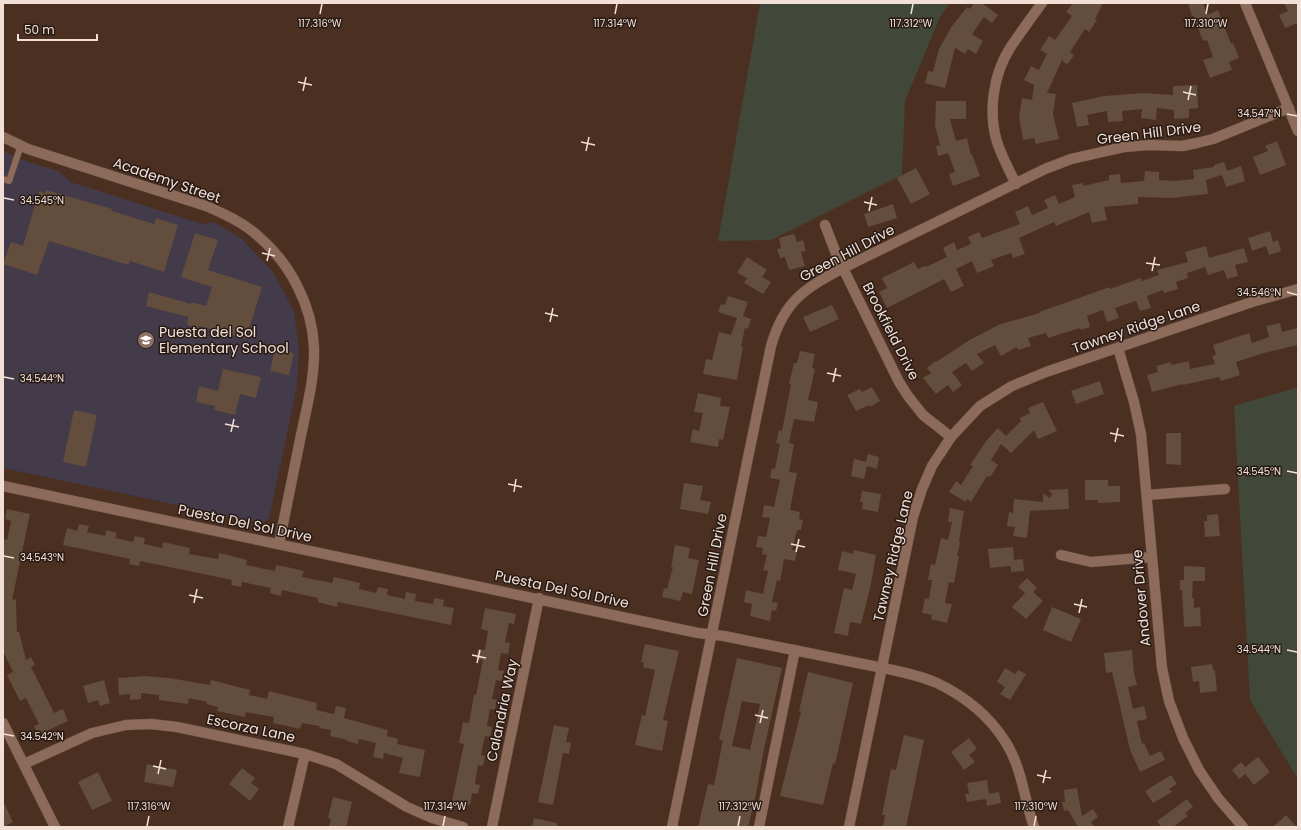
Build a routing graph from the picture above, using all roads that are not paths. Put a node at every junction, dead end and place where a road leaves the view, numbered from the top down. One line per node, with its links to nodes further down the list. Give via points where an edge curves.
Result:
1 (1042, 3): 8 (street, via 1010,49 995,87 993,123 1000,152)
2 (1245, 3): 3 (street)
3 (1289, 108): 4 (street); 8 (street, Green Hill Drive, via 1213,139 1182,146 1149,145 1100,152 1071,159)
4 (1298, 131)
5 (3, 137): 6 (street, Academy Street)
6 (20, 145): 7 (lane, via 9,181); 17 (street, Academy Street, via 206,206 229,216 258,235 296,281 309,316 314,347 312,381)
7 (3, 179)
8 (1016, 184): 10 (street, Green Hill Drive)
9 (824, 224): 10 (street, Brookfield Drive)
10 (843, 268): 13 (street, Brookfield Drive, via 899,382 924,415); 21 (street, Green Hill Drive, via 813,284 799,295 789,306 775,332)
11 (1298, 289): 12 (street, Tawney Ridge Lane)
12 (1118, 348): 13 (street, Tawney Ridge Lane, via 1012,386 980,406); 16 (street, Andover Drive, via 1141,434)
13 (951, 437): 23 (street, Tawney Ridge Lane, via 932,466 918,503)
14 (3, 486): 17 (street, Puesta Del Sol Drive)
15 (1225, 489): 16 (street)
16 (1147, 494): 19 (street, Andover Drive)
17 (279, 544): 20 (street, Puesta Del Sol Drive)
18 (1060, 555): 19 (street, via 1091,562)
19 (1152, 557): 35 (street, Andover Drive, via 1162,668 1169,701 1199,770 1218,798)
20 (539, 598): 21 (street, Puesta Del Sol Drive); 30 (street, Calandria Way)
21 (712, 635): 22 (street, Puesta Del Sol Drive); 31 (street, Green Hill Drive)
22 (795, 650): 23 (street, Puesta Del Sol Drive); 32 (street)
23 (882, 668): 33 (street, Tawney Ridge Lane); 34 (street, Puesta Del Sol Drive, via 937,683 966,700 988,718 1006,742 1018,767)
24 (3, 723): 26 (street)
25 (305, 754): 26 (street, Escorza Lane, via 177,727 151,724 126,725 92,733); 28 (street); 29 (street, Escorza Lane, via 336,764 407,807)
26 (24, 764): 27 (street)
27 (56, 827)
28 (288, 827)
29 (463, 827)
30 (492, 827)
31 (672, 827)
32 (759, 827)
33 (849, 827)
34 (1034, 827)
35 (1243, 827)

